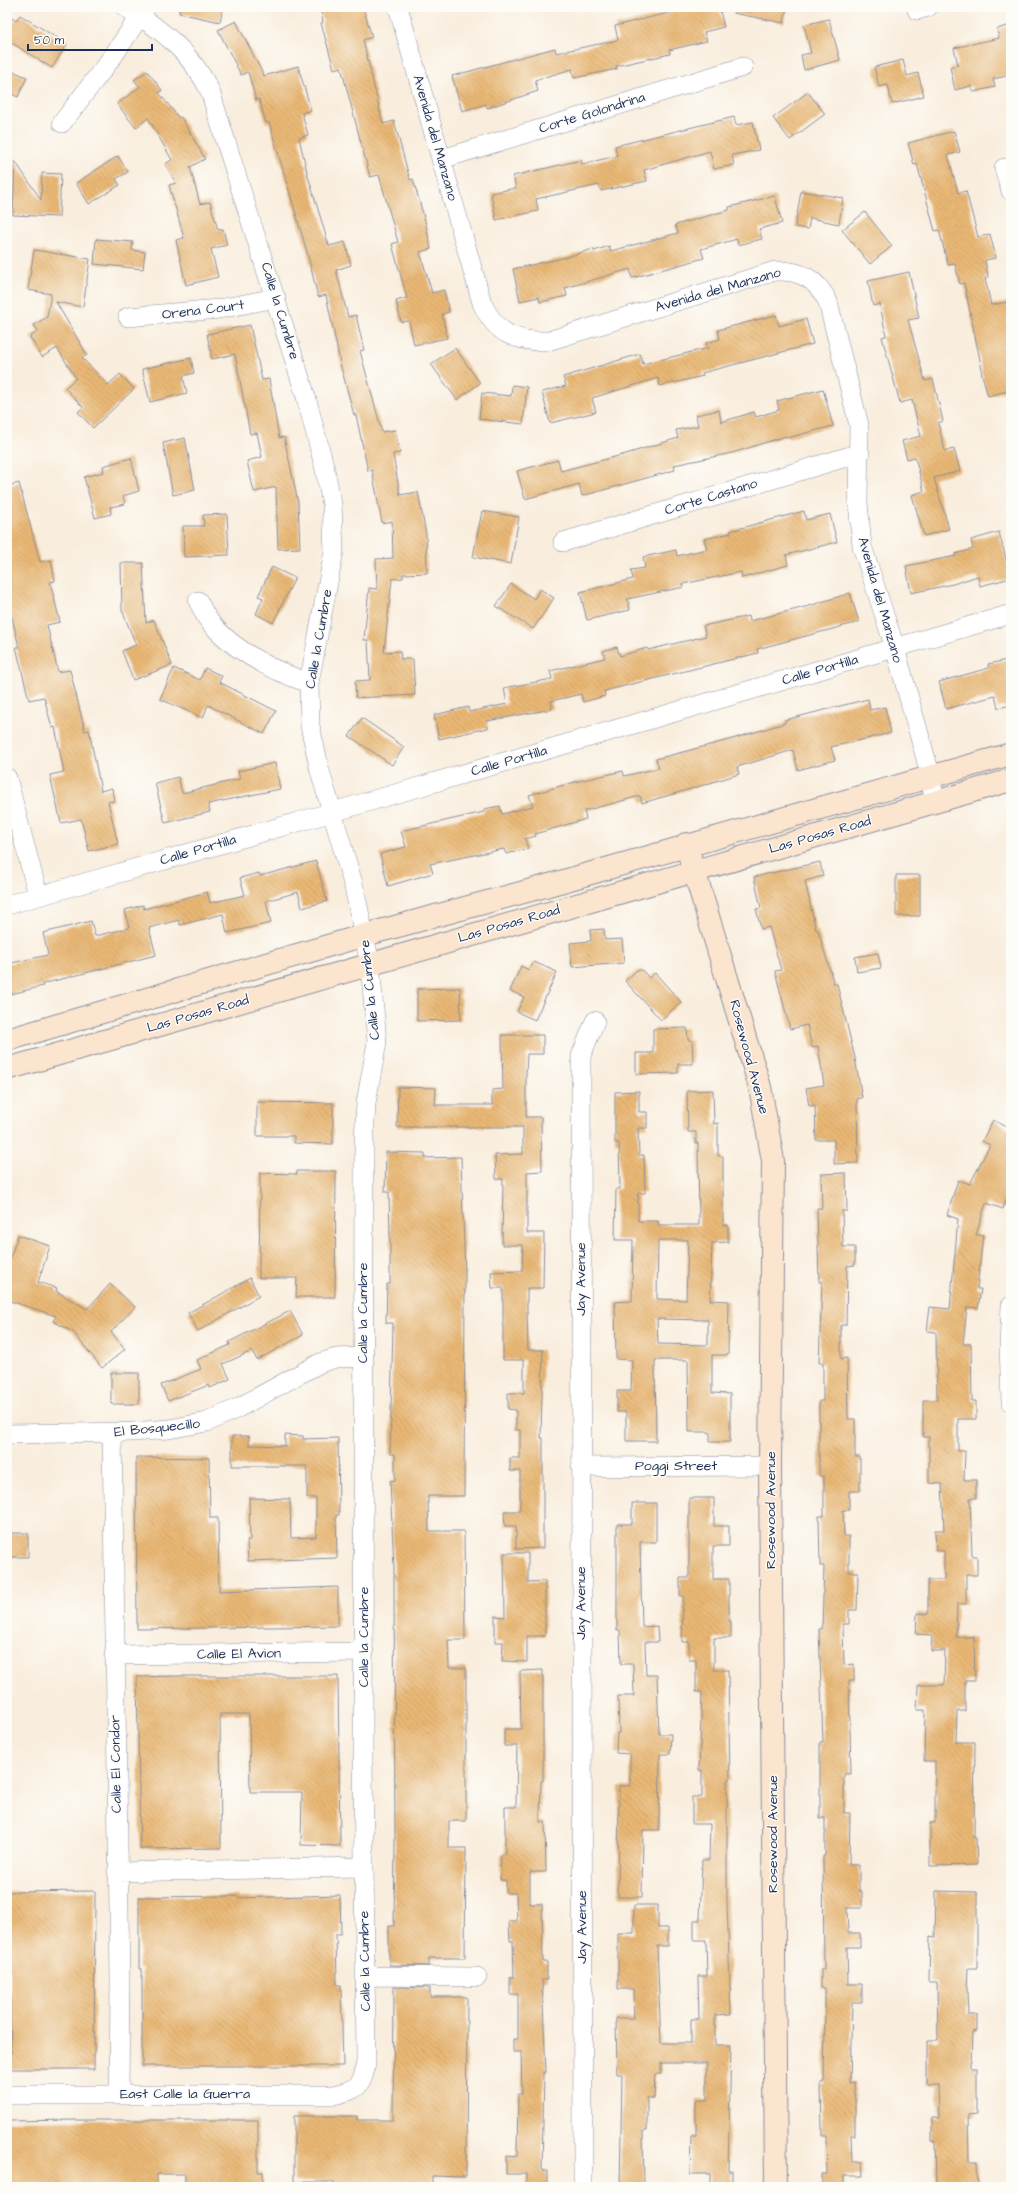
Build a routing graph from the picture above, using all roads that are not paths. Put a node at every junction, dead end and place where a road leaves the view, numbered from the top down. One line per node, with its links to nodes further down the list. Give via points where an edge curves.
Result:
1 (398, 7): 5 (street, Avenida del Manzano)
2 (137, 10): 4 (street, via 113,56); 8 (street, Calle la Cumbre, via 185,51 210,91)
3 (743, 67): 5 (street, Corte Golondrina)
4 (62, 123)
5 (442, 159): 10 (street, Avenida del Manzano, via 482,303 498,327 518,339 530,342 548,341 775,271 789,271 812,279 822,289 828,302 855,405)
6 (1004, 168): 7 (street)
7 (1011, 191)
8 (276, 298): 9 (street, Orena Court, via 219,309); 15 (street, Calle la Cumbre, via 324,465 334,523 334,551)
9 (128, 318)
10 (860, 453): 11 (street, Corte Castano); 14 (street, Avenida del Manzano, via 858,502 862,546)
11 (563, 542)
12 (198, 601): 15 (street, via 210,622 253,658 286,675)
13 (1011, 614): 14 (street, Calle Portilla)
14 (894, 648): 17 (street, Avenida del Manzano); 21 (street, Calle Portilla)
15 (309, 683): 21 (street, Calle la Cumbre, via 310,726)
16 (1011, 754): 17 (main road, Las Posas Road)
17 (931, 777): 20 (street, Avenida del Manzano); 22 (main road, Las Posas Road)
18 (7, 778): 24 (street)
19 (1011, 780): 20 (main road, Las Posas Road)
20 (934, 801): 23 (main road, Las Posas Road)
21 (333, 812): 24 (street, Calle Portilla); 26 (street, Calle la Cumbre)
22 (686, 844): 23 (main road, Rosewood Avenue); 26 (main road, Las Posas Road, via 535,889)
23 (696, 871): 27 (main road, Las Posas Road); 36 (main road, Rosewood Avenue, via 760,1086 773,1161)
24 (38, 895): 25 (street, Calle Portilla)
25 (7, 905)
26 (365, 935): 27 (street, Calle la Cumbre); 29 (main road, Las Posas Road)
27 (370, 964): 30 (main road, Las Posas Road); 32 (street, Calle la Cumbre, via 377,1042 366,1103)
28 (594, 1021): 37 (street, Jay Avenue, via 581,1056)
29 (7, 1040)
30 (7, 1069)
31 (1011, 1306): 33 (street)
32 (363, 1357): 34 (street, El Bosquecillo, via 336,1358 320,1363 207,1422 168,1429); 38 (street, Calle la Cumbre)
33 (1011, 1402)
34 (112, 1433): 35 (street, El Bosquecillo); 39 (street, Calle El Condor)
35 (7, 1434)
36 (770, 1466): 37 (street, Poggi Street); 48 (main road, Rosewood Avenue)
37 (581, 1467): 47 (street, Jay Avenue)
38 (364, 1652): 39 (street, Calle El Avion); 40 (street, Calle la Cumbre)
39 (114, 1655): 41 (street, Calle El Condor)
40 (364, 1867): 41 (street); 42 (street, Calle la Cumbre)
41 (118, 1872): 46 (street, Calle El Condor)
42 (365, 1976): 43 (street); 44 (street, Calle la Cumbre, via 366,2061 365,2074)
43 (477, 1977)
44 (360, 2085): 46 (street, East Calle la Guerra, via 350,2092 333,2095)
45 (7, 2095): 46 (street, East Calle la Guerra)
46 (119, 2095)
47 (582, 2187)
48 (776, 2187)

